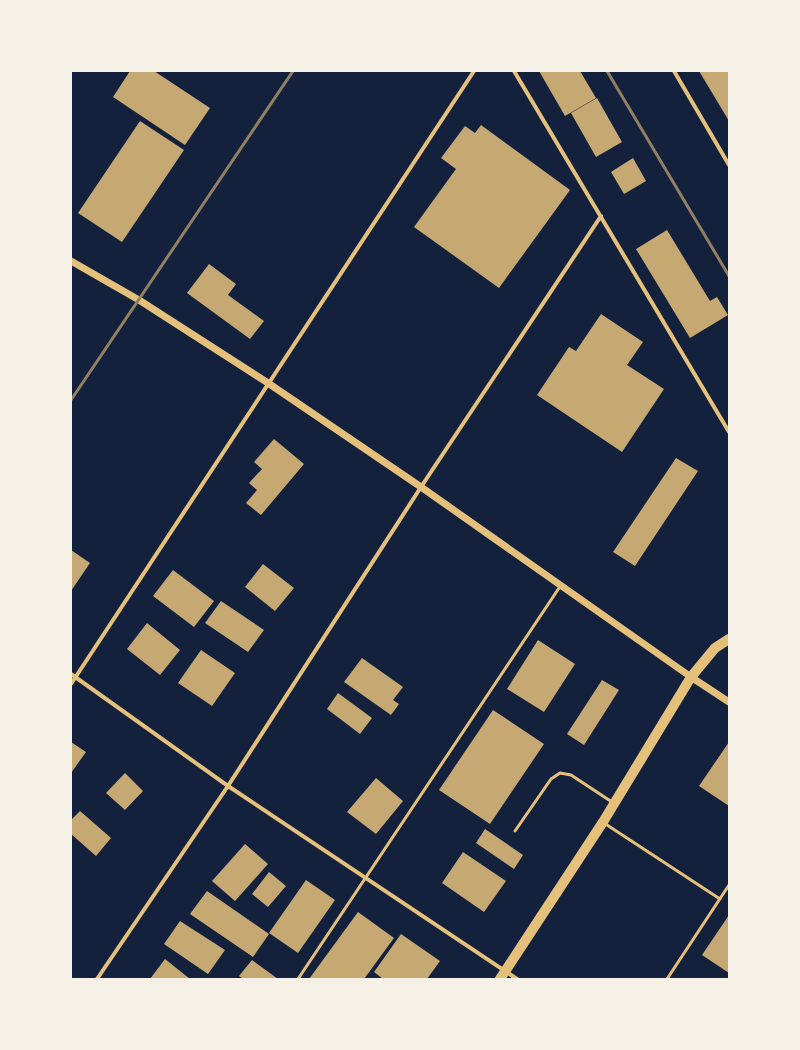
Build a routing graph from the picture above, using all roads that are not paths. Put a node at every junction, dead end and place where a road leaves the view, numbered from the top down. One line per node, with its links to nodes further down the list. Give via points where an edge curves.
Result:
1 (474, 71): 7 (street)
2 (514, 71): 5 (street)
3 (674, 71): 4 (street)
4 (729, 165)
5 (601, 216): 8 (street); 9 (street)
6 (71, 261): 7 (street, via 139,300)
7 (268, 383): 9 (street); 13 (street)
8 (729, 432)
9 (421, 486): 10 (street); 17 (street)
10 (561, 585): 14 (street); 21 (lane)
11 (729, 639): 14 (main road, via 715,648)
12 (71, 674): 13 (street)
13 (75, 677): 15 (street); 17 (street)
14 (691, 677): 16 (street); 18 (main road)
15 (71, 684)
16 (729, 702)
17 (228, 786): 21 (street); 25 (street)
18 (614, 803): 19 (main road); 20 (lane, via 571,775 560,773 551,779)
19 (603, 822): 23 (lane); 24 (main road)
20 (515, 831)
21 (365, 877): 24 (street); 26 (lane)
22 (729, 885): 23 (lane)
23 (720, 899): 28 (lane)
24 (503, 975): 27 (street)
25 (97, 979)
26 (298, 979)
27 (517, 979)
28 (667, 979)

